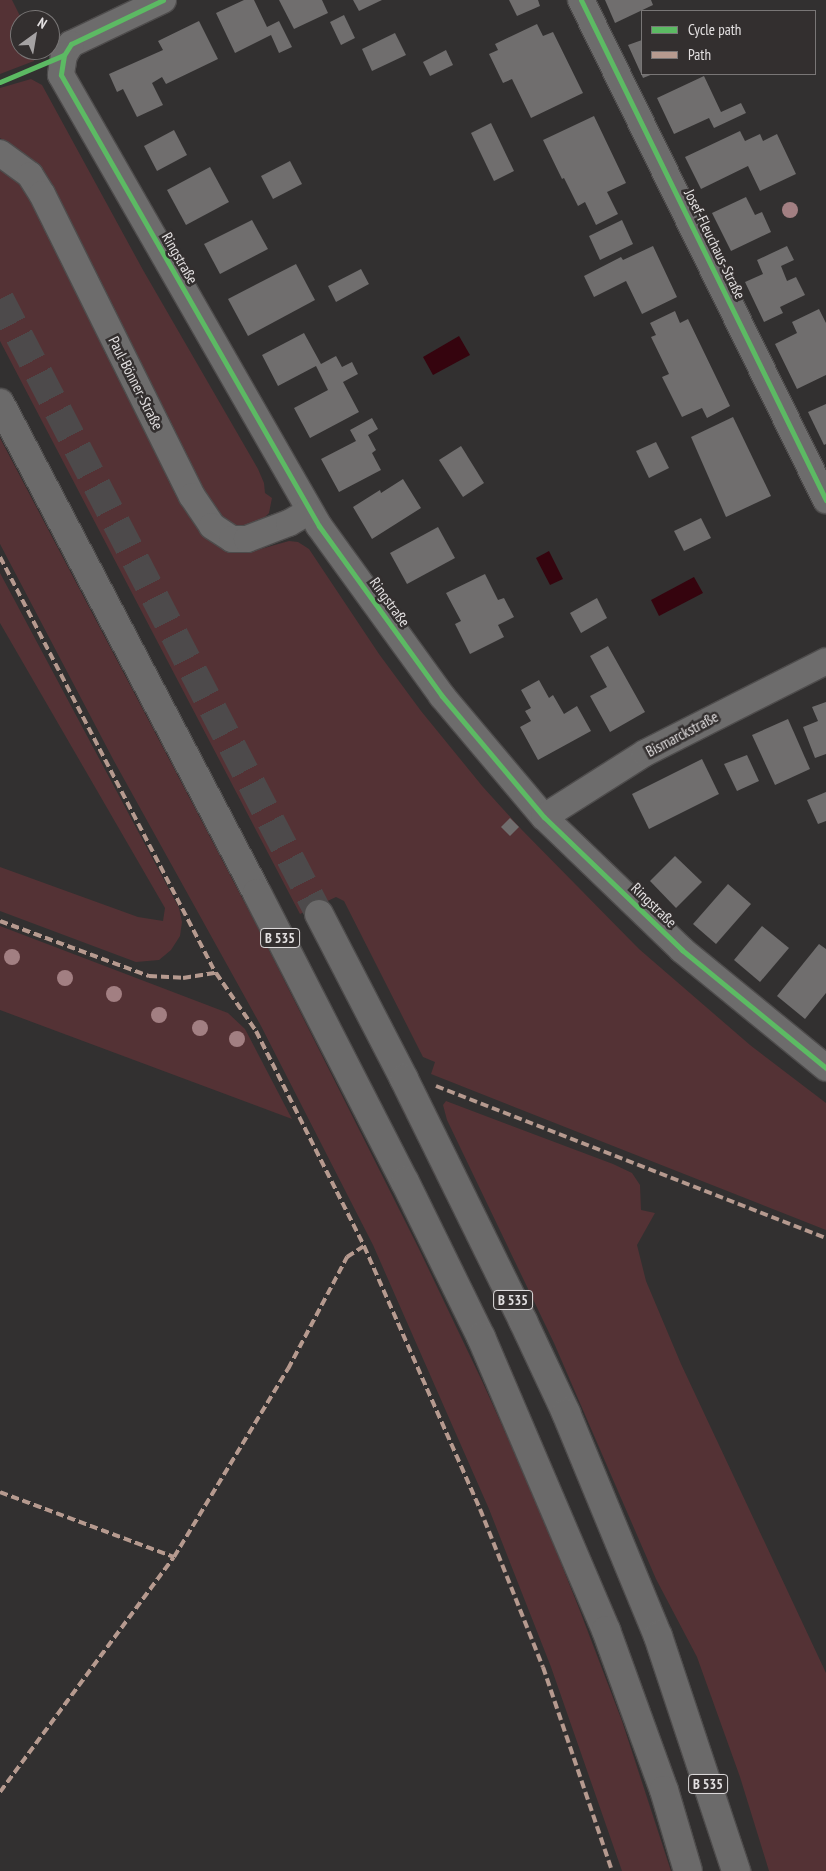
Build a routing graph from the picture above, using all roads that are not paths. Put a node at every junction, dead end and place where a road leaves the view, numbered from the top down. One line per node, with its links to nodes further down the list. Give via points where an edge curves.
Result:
1 (581, 0): 5 (street, Josef-Fleuchaus-Straße)
2 (155, 2): 6 (street, Ringstraße, via 71,44 64,55 61,76)
3 (0, 153): 6 (street, Paul-Bönner-Straße, via 30,175 42,194 192,496 212,526 232,539 247,539)
4 (0, 403): 11 (highway, B 535, via 257,894 405,1182 480,1337 606,1630 664,1790)
5 (826, 500)
6 (310, 511): 8 (street, Ringstraße, via 442,696)
7 (826, 661): 8 (street, Bismarckstraße, via 645,753)
8 (544, 817): 10 (street, Ringstraße, via 682,950)
9 (319, 914): 12 (highway, B 535, via 408,1087 566,1413 658,1636)
10 (826, 1068)
11 (688, 1871)
12 (736, 1871)

